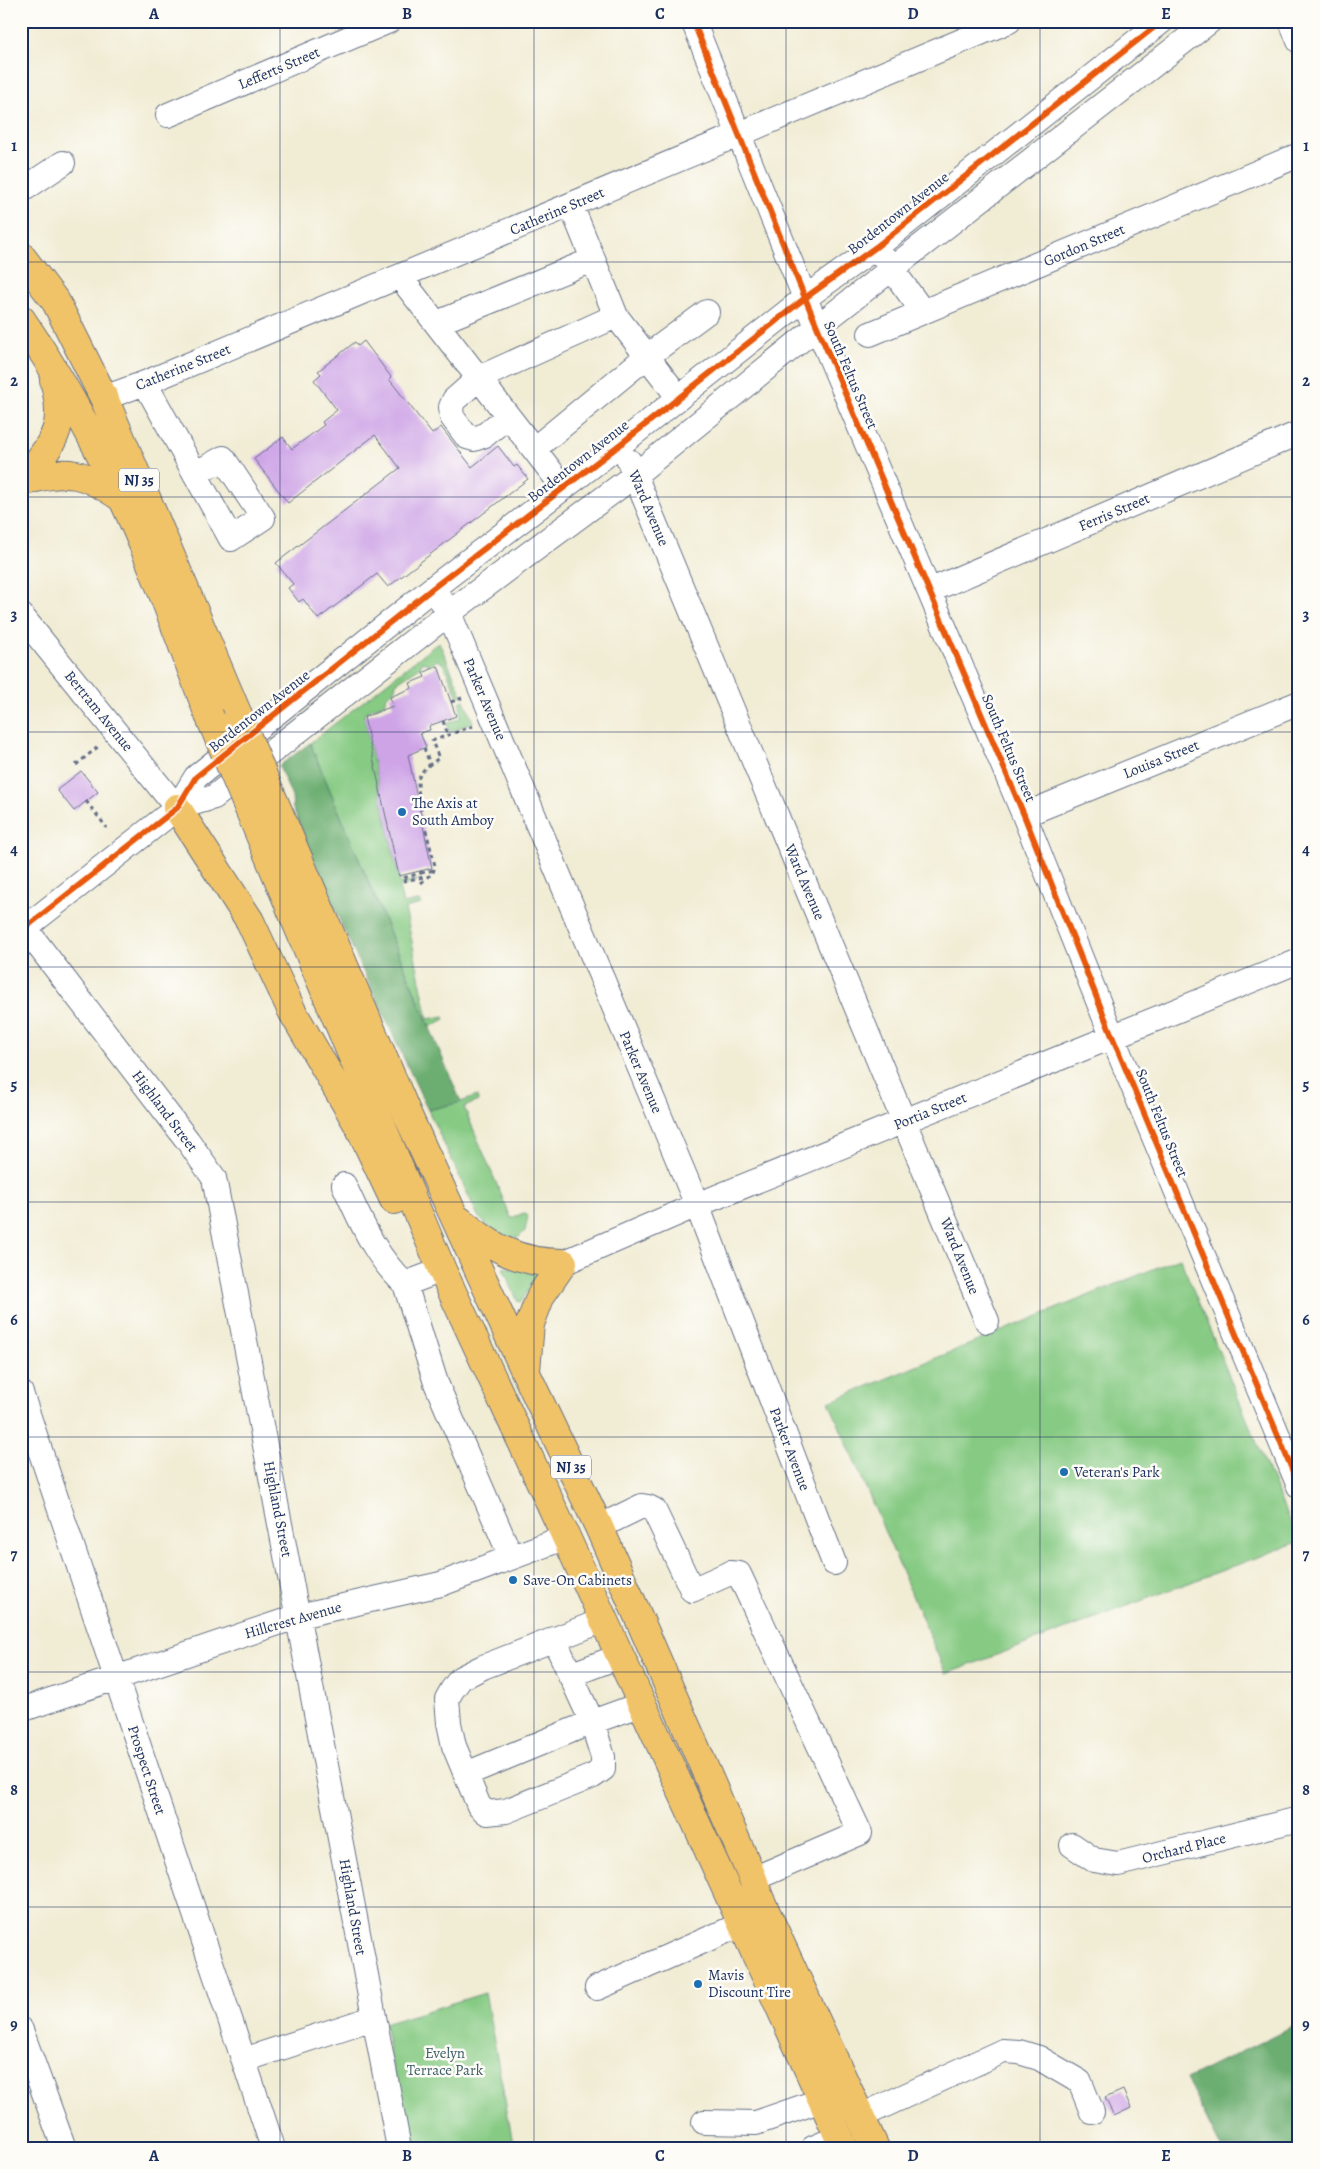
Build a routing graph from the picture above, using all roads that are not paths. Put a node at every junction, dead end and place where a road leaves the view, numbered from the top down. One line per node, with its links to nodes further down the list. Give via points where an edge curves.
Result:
1 (389, 21): 8 (street, Lefferts Street)
2 (693, 21): 9 (street, South Feltus Street)
3 (1009, 21): 9 (street, Catherine Street)
4 (1162, 21): 14 (street, Bordentown Avenue)
5 (1210, 21): 17 (street, Bordentown Avenue)
6 (1291, 21): 7 (street)
7 (1299, 41)
8 (168, 115)
9 (739, 134): 13 (street, Catherine Street); 19 (street, South Feltus Street)
10 (1299, 155): 21 (street, Gordon Street)
11 (63, 163): 12 (street)
12 (25, 182)
13 (571, 205): 16 (street); 18 (street, Catherine Street)
14 (876, 247): 17 (street); 19 (street, Bordentown Avenue)
15 (21, 256): 31 (highway, NJ 35, via 56,302)
16 (592, 260): 22 (street); 24 (street)
17 (892, 270): 21 (street); 25 (street, Bordentown Avenue)
18 (400, 276): 24 (street); 30 (street, Catherine Street)
19 (805, 298): 25 (street, South Feltus Street); 32 (street, Bordentown Avenue)
20 (707, 312): 27 (street)
21 (923, 312): 26 (street, Gordon Street)
22 (616, 316): 27 (street); 29 (street)
23 (21, 319): 28 (highway, NJ 35)
24 (437, 324): 29 (street)
25 (817, 327): 38 (street, Bordentown Avenue); 43 (street, South Feltus Street)
26 (870, 334)
27 (646, 357): 32 (street); 36 (street)
28 (48, 359): 39 (highway, via 59,398 60,419 56,436); 41 (highway, NJ 35)
29 (480, 378): 33 (street); 33 (street, via 454,400 452,417 457,424 467,437 474,439 485,435)
30 (145, 383): 31 (street, Catherine Street); 37 (street)
31 (104, 398): 57 (highway, NJ 35, bridge, via 408,1116)
32 (679, 398): 35 (street, Bordentown Avenue)
33 (508, 416): 36 (street)
34 (1299, 434): 43 (street, Ferris Street)
35 (622, 444): 38 (street, Ward Avenue); 40 (street, Bordentown Avenue)
36 (534, 449): 40 (street)
37 (195, 474)
38 (635, 475): 44 (street, Bordentown Avenue); 54 (street, Ward Avenue)
39 (22, 482): 41 (highway, via 45,475 85,476)
40 (564, 488): 42 (street, Bordentown Avenue)
41 (123, 499): 59 (highway, NJ 35, bridge, via 209,715)
42 (433, 588): 44 (street, Parker Avenue); 46 (street, Bordentown Avenue)
43 (929, 591): 50 (street, South Feltus Street)
44 (449, 613): 48 (street, Bordentown Avenue); 56 (street, Parker Avenue)
45 (21, 615): 49 (street, Bertram Avenue)
46 (316, 681): 48 (street); 49 (street, Bordentown Avenue, via 196,777)
47 (1299, 702): 50 (street, Louisa Street)
48 (327, 707): 49 (street, Bordentown Avenue, via 214,796)
49 (177, 808): 51 (street, Bordentown Avenue); 59 (highway, via 250,921 292,1011 360,1128 398,1207)
50 (1024, 815): 53 (street, South Feltus Street)
51 (23, 930): 69 (street, Highland Street, via 188,1140 214,1178)
52 (1299, 961): 53 (street, Portia Street)
53 (1112, 1036): 54 (street, Portia Street); 64 (street, South Feltus Street)
54 (905, 1122): 56 (street, Portia Street); 61 (street, Ward Avenue)
55 (344, 1185): 60 (street, via 375,1249)
56 (697, 1205): 58 (street, Portia Street); 68 (street, Parker Avenue)
57 (455, 1217): 58 (highway, via 485,1242 511,1254 540,1263); 62 (highway, NJ 35)
58 (563, 1264): 62 (highway, via 541,1295 530,1324)
59 (442, 1270): 60 (street); 66 (highway, NJ 35)
60 (405, 1284): 67 (street, via 436,1383)
61 (987, 1321)
62 (526, 1373): 65 (highway, NJ 35)
63 (21, 1392): 74 (street, Prospect Street)
64 (1299, 1486)
65 (599, 1527): 81 (highway, NJ 35); 81 (street, via 648,1506 654,1510 692,1590 730,1573 738,1574 860,1833)
66 (566, 1537): 67 (street, Hillcrest Avenue); 70 (highway, NJ 35)
67 (510, 1557): 69 (street, Hillcrest Avenue, via 441,1584)
68 (834, 1563)
69 (299, 1616): 74 (street, Hillcrest Avenue); 84 (street, Highland Street)
70 (604, 1620): 71 (street); 72 (highway, NJ 35)
71 (554, 1639): 73 (street); 78 (street, via 461,1678 452,1690 448,1698 449,1723 454,1746)
72 (620, 1656): 73 (street); 75 (highway, NJ 35)
73 (570, 1675): 77 (street)
74 (117, 1678): 76 (street, Hillcrest Avenue); 86 (street, Prospect Street)
75 (642, 1704): 77 (street); 82 (highway, NJ 35)
76 (21, 1710)
77 (592, 1722): 78 (street); 78 (street, via 603,1769 547,1795 506,1811 487,1813 479,1806)
78 (466, 1774)
79 (1299, 1819): 80 (street, Orchard Place, via 1118,1864 1094,1860)
80 (1072, 1845)
81 (753, 1879): 89 (highway, NJ 35)
82 (742, 1924): 83 (street); 87 (highway, NJ 35)
83 (597, 1988)
84 (373, 2018): 86 (street); 94 (street, Highland Street)
85 (21, 2030): 92 (street)
86 (244, 2060): 93 (street, Prospect Street)
87 (822, 2100): 90 (street, via 756,2123); 91 (highway, NJ 35)
88 (1092, 2112): 89 (street, via 1080,2082 1039,2058 1003,2051)
89 (861, 2116): 96 (highway, NJ 35)
90 (704, 2122)
91 (841, 2142): 95 (street)
92 (64, 2148)
93 (274, 2148)
94 (399, 2148)
95 (813, 2148)
96 (875, 2148)

